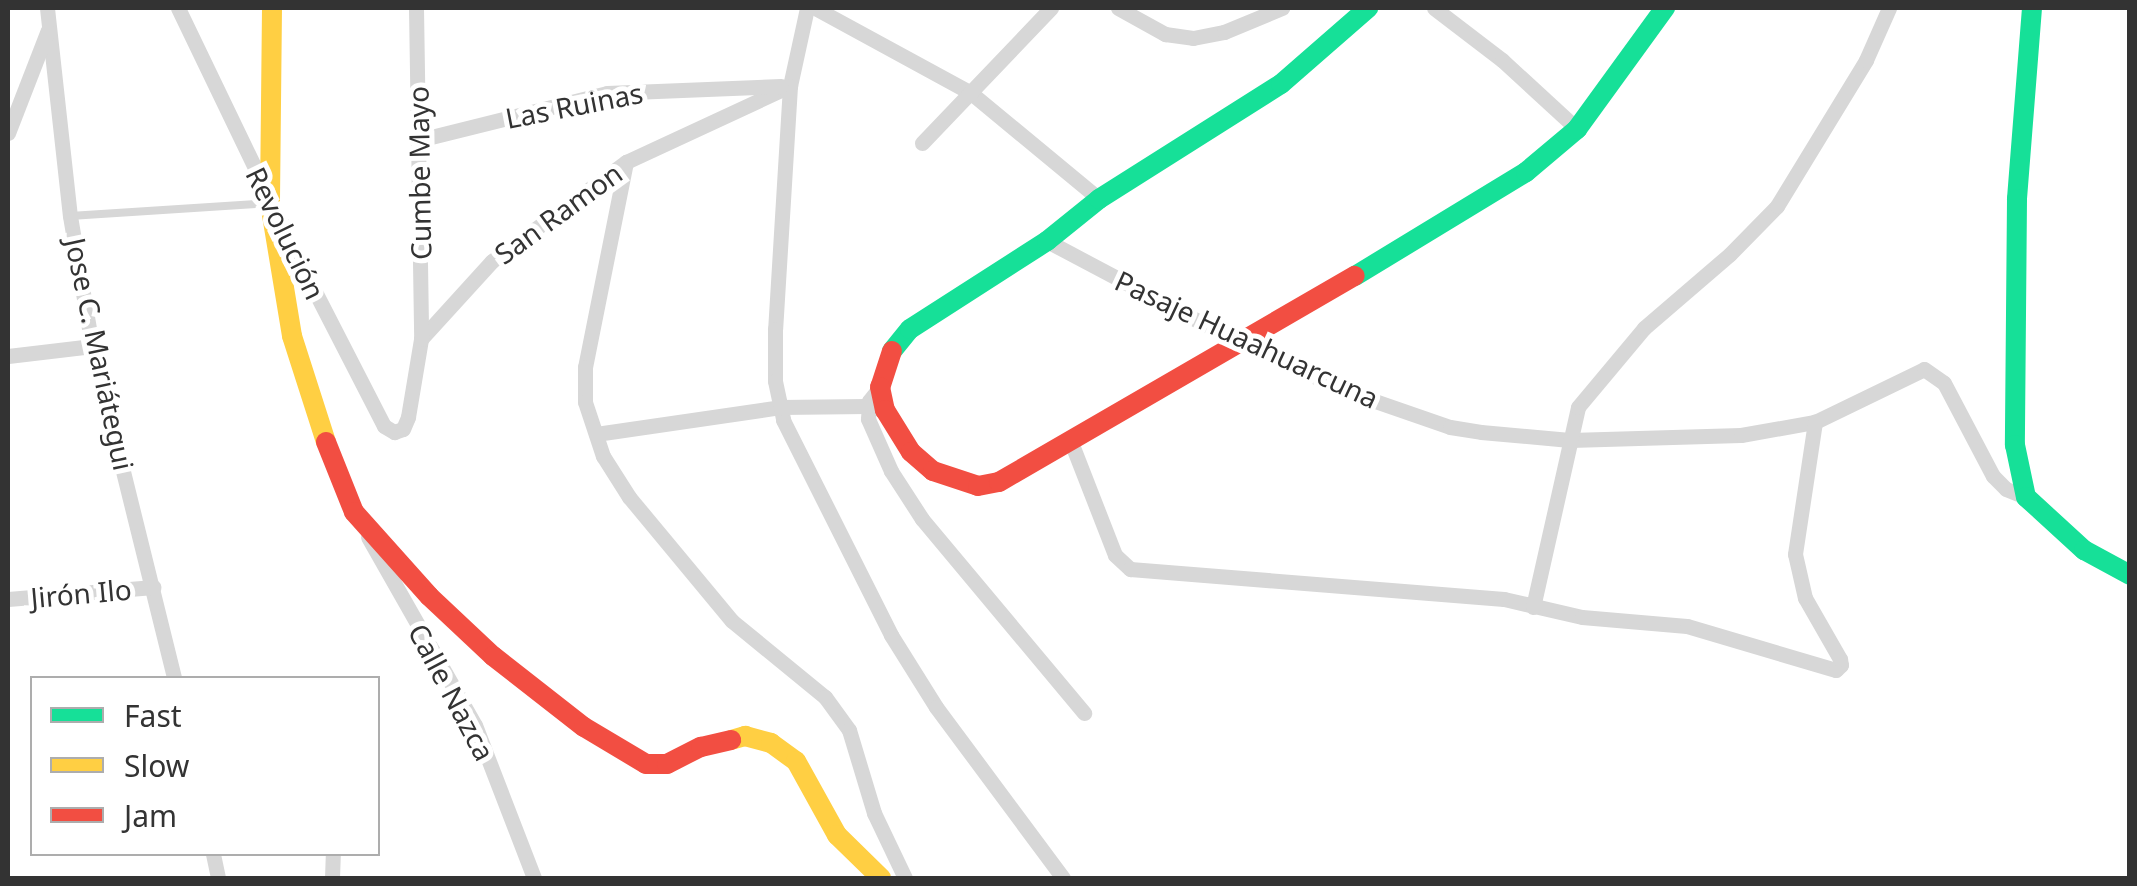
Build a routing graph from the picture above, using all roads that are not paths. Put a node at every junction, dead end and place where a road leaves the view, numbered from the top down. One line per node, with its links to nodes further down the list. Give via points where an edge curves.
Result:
1 (47, 8): 16 (street, Jose C. Mariátegui)
2 (57, 8): 16 (street)
3 (178, 8): 25 (street, Revolución)
4 (272, 8): 25 (street)
5 (416, 8): 21 (street, Cumbe Mayo)
6 (806, 8): 17 (street)
7 (815, 8): 18 (street)
8 (1051, 8): 18 (street)
9 (1118, 8): 10 (street, via 1165,34 1193,38)
10 (1282, 8)
11 (1368, 8): 24 (street, via 1281,84)
12 (1434, 8): 19 (street)
13 (1665, 8): 19 (street)
14 (1889, 8): 37 (street, via 1866,60 1776,206 1596,381 1578,407)
15 (2032, 8): 39 (street, via 2016,218 2015,445)
16 (50, 25): 20 (street); 26 (street, Jose C. Mariátegui)
17 (790, 86): 21 (street, Las Ruinas, via 607,93); 23 (street, San Ramon); 34 (street, via 775,329)
18 (971, 93): 22 (street); 24 (street)
19 (1577, 129): 29 (street, via 1526,172)
20 (8, 133)
21 (419, 140): 28 (street, Cumbe Mayo)
22 (922, 143)
23 (626, 162): 28 (street, San Ramon, via 492,260); 36 (street, via 584,367 585,402)
24 (1100, 199): 27 (street)
25 (270, 203): 26 (lane); 28 (street, Revolución, via 384,426 394,432 404,429 408,417); 40 (street, via 312,411)
26 (70, 216): 30 (street, Jose C. Mariátegui)
27 (1047, 241): 29 (street, Pasaje Huaahuarcuna); 32 (street, via 910,329 893,348)
28 (421, 339)
29 (1241, 341): 37 (street, Pasaje Huaahuarcuna, via 1346,391 1450,427); 38 (street)
30 (92, 346): 31 (street); 42 (street, Jose C. Mariátegui)
31 (8, 356)
32 (880, 387): 33 (street); 38 (street, via 884,410 911,452 955,481 999,482)
33 (867, 406): 34 (street); 46 (street, via 873,436 922,519)
34 (780, 407): 36 (street); 50 (street, via 891,635)
35 (1814, 422): 37 (street, Pasaje Huaahuarcuna, via 1740,435); 39 (street, Pasaje Huaahuarcuna, via 1924,369 1944,383 1993,476); 44 (street, via 1797,572 1840,669 1686,626)
36 (596, 434): 49 (street, via 615,478 688,570 753,641 825,696 849,730 874,813)
37 (1570, 440): 44 (street)
38 (1071, 442): 44 (street, via 1122,566 1453,592)
39 (2026, 497): 41 (street, via 2084,550)
40 (354, 512): 47 (street, Calle Nazca, via 475,726); 48 (street, via 492,656 631,756 667,764 745,736 771,742 796,761 837,834)
41 (2130, 574)
42 (154, 587): 43 (street, Jirón Ilo); 45 (street, Jose C. Mariátegui)
43 (8, 599)
44 (1533, 607)
45 (174, 676)
46 (1084, 713)
47 (534, 878)
48 (881, 878)
49 (904, 878)
50 (1063, 878)

